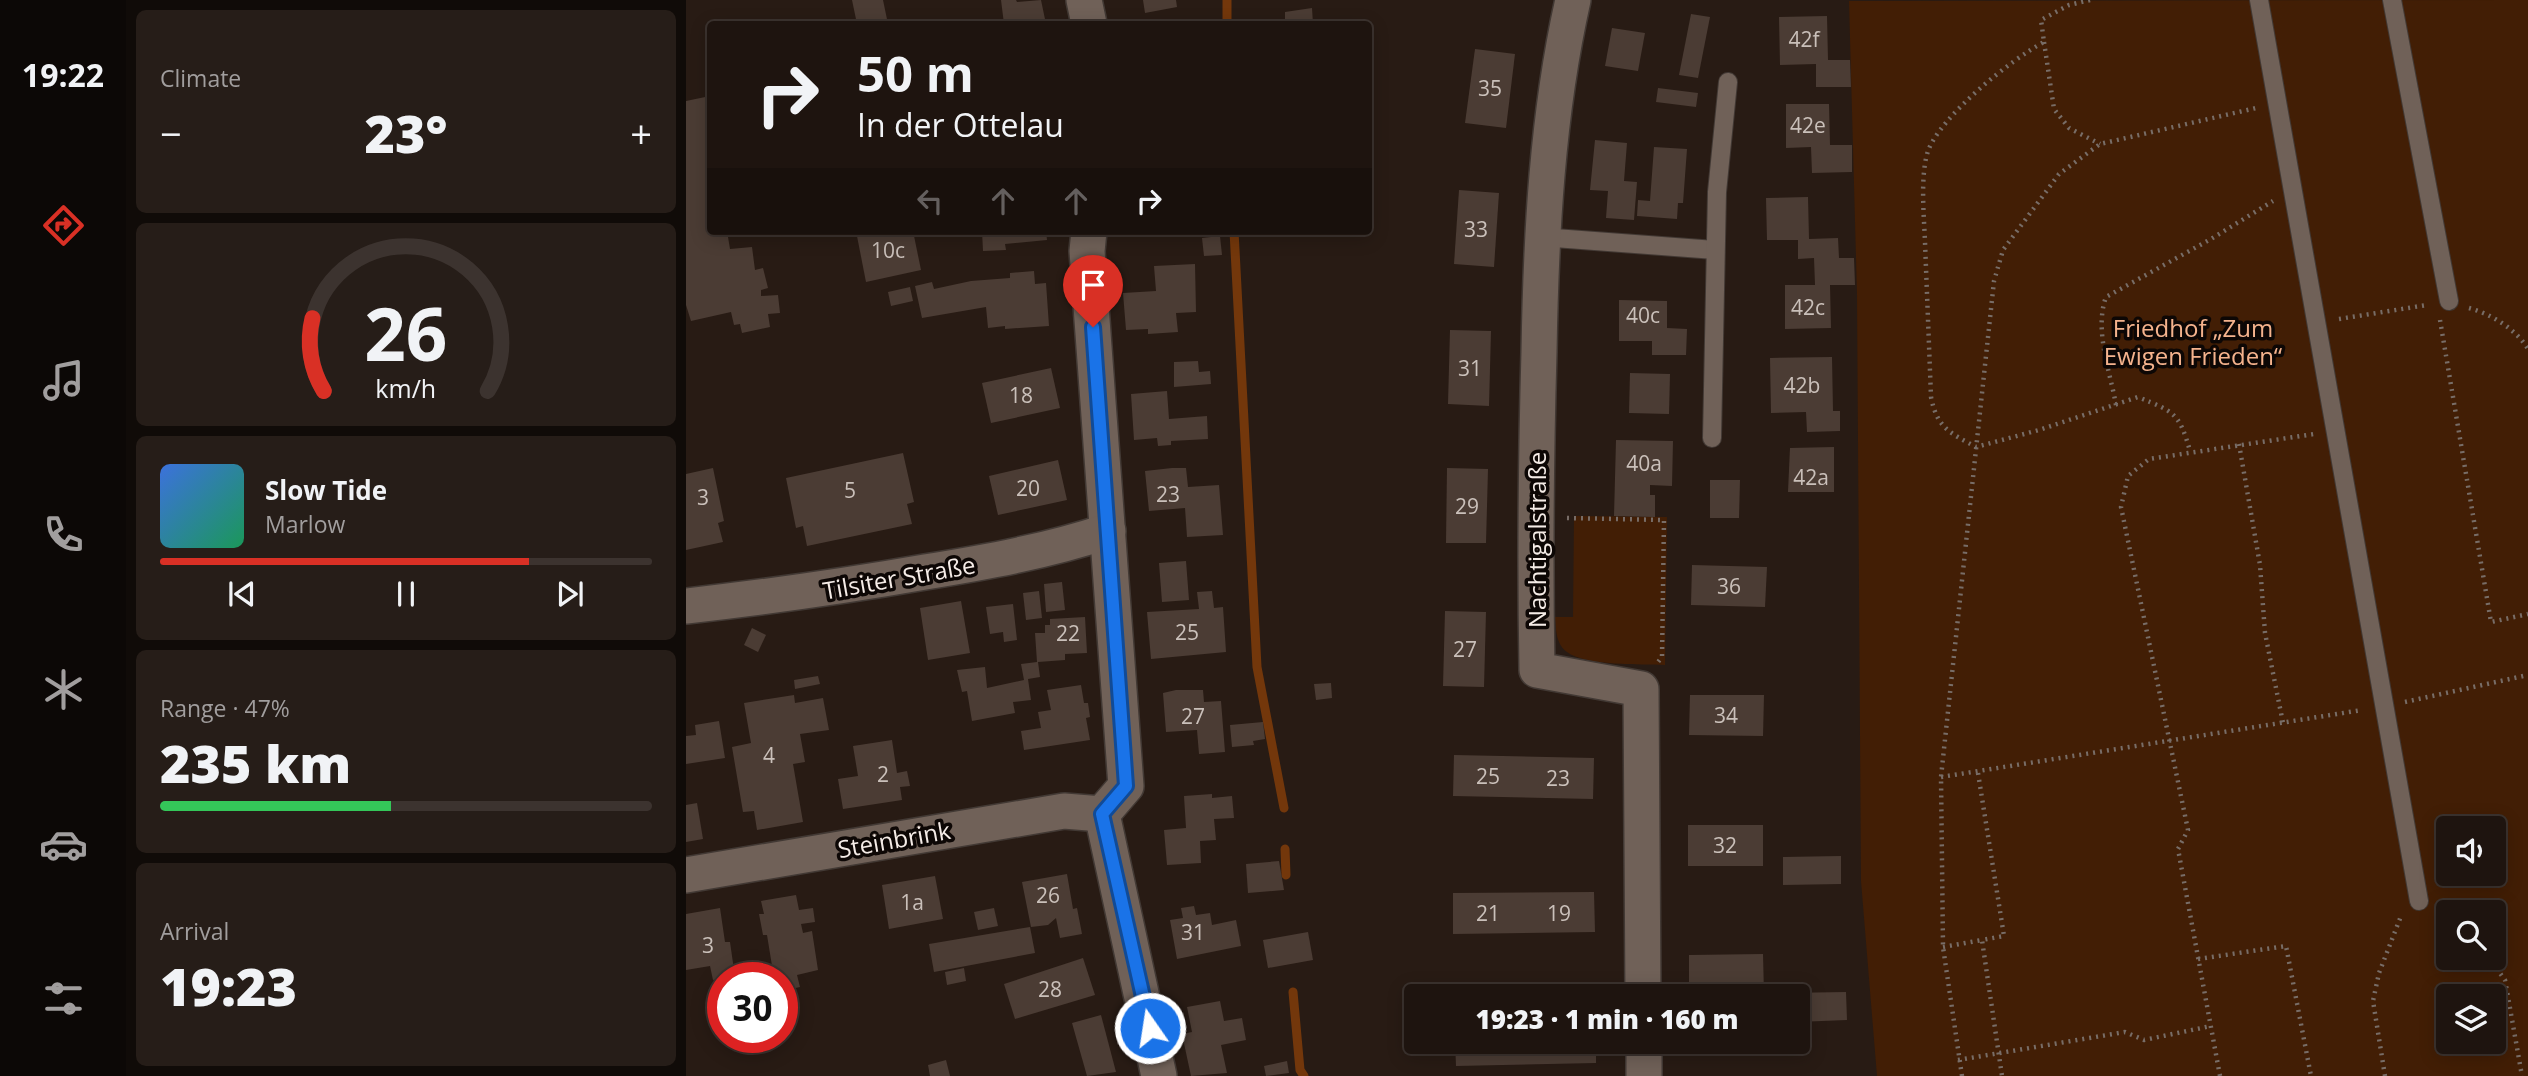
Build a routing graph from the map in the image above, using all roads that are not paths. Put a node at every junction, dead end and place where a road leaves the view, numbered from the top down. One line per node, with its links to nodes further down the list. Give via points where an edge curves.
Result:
1 (1084, 0): 5 (street)
2 (1573, 0): 8 (street, Nachtigalstraße)
3 (2259, 0): 16 (lane)
4 (2392, 0): 10 (lane)
5 (1088, 21)
6 (1728, 82): 9 (lane)
7 (1089, 235): 12 (street)
8 (1541, 237): 9 (lane); 17 (street, Nachtigalstraße, via 1534,517 1536,670 1641,689)
9 (1715, 250): 11 (lane)
10 (2449, 301)
11 (1713, 438)
12 (1108, 531): 13 (street, Tilsiter Straße, via 1012,558 804,593); 14 (street, via 1126,786)
13 (686, 606)
14 (1102, 814): 15 (street, Steinbrink, via 1064,811); 19 (street)
15 (686, 875)
16 (2419, 901)
17 (1643, 984)
18 (1644, 1054): 20 (street)
19 (1159, 1076)
20 (1644, 1076)

